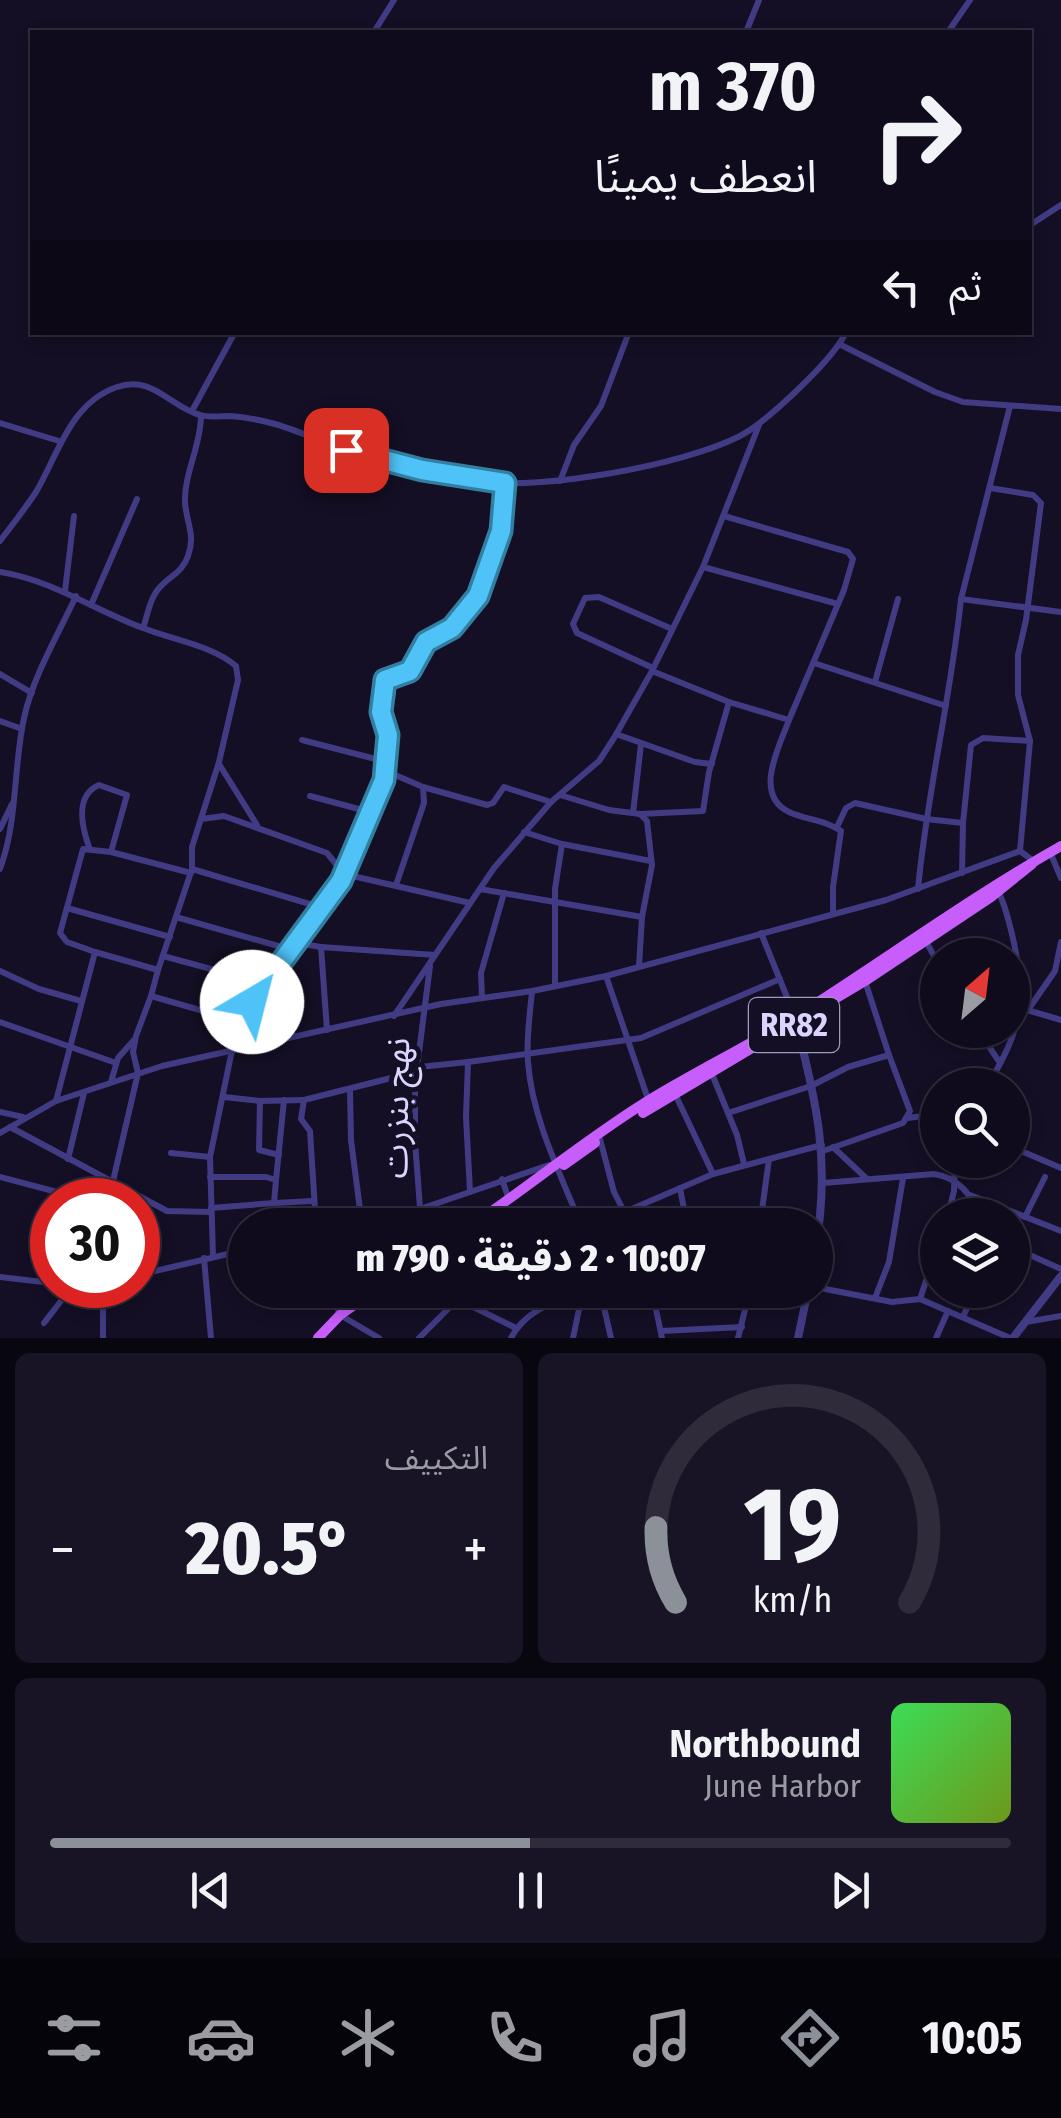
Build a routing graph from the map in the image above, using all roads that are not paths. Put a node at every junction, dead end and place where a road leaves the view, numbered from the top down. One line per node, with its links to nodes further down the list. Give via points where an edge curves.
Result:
1 (394, 0): 4 (street)
2 (759, 0): 5 (street)
3 (970, 0): 6 (street)
4 (375, 30)
5 (747, 30)
6 (949, 30)
7 (1061, 205): 8 (street)
8 (1032, 224)
9 (232, 335): 15 (street)
10 (628, 335): 20 (street, via 601,406)
11 (845, 335): 12 (street)
12 (841, 345): 13 (street, via 949,398); 18 (street)
13 (1010, 406): 14 (street); 22 (street)
14 (1061, 410)
15 (192, 411): 16 (street); 19 (street, via 151,387 119,386 93,403)
16 (201, 416): 21 (street, via 254,420 400,465); 37 (street, via 185,498 190,552 153,597)
17 (0, 423): 19 (street)
18 (759, 424): 20 (street, via 711,449); 25 (street)
19 (59, 441): 26 (street, via 37,490)
20 (560, 480): 21 (street)
21 (505, 483): 55 (street, via 501,531 474,604 452,628 426,642 410,671 385,680)
22 (990, 488): 32 (street); 35 (street, via 1033,495 1040,504)
23 (137, 499): 34 (street)
24 (74, 516): 29 (street)
25 (724, 516): 27 (street); 33 (street, via 852,554)
26 (0, 541)
27 (703, 567): 33 (street); 38 (street)
28 (0, 572): 29 (street)
29 (65, 591): 30 (street)
30 (76, 596): 34 (street); 43 (street)
31 (898, 599): 42 (street)
32 (961, 599): 35 (street); 45 (street)
33 (838, 604): 39 (street)
34 (92, 606): 37 (street)
35 (1026, 607): 36 (street); 51 (street, via 1017,684)
36 (1061, 612)
37 (143, 628): 53 (street, via 236,666)
38 (672, 629): 40 (street); 40 (street, via 599,597 585,598 578,607 578,633)
39 (814, 663): 42 (street); 46 (street)
40 (653, 669): 44 (street); 49 (street)
41 (0, 674): 43 (street)
42 (876, 682): 45 (street)
43 (32, 693): 48 (street)
44 (729, 702): 46 (street); 54 (street)
45 (946, 706): 63 (street)
46 (789, 720): 67 (street, via 770,782 772,798 788,812)
47 (0, 721): 48 (street)
48 (22, 729): 60 (street)
49 (616, 734): 52 (street); 57 (street, via 599,761)
50 (302, 740): 55 (street)
51 (1030, 741): 65 (street, via 983,738 971,744); 75 (street)
52 (640, 744): 54 (street); 62 (street)
53 (219, 762): 64 (street); 66 (street)
54 (712, 764): 62 (street, via 703,811)
55 (386, 766): 56 (street); 61 (street)
56 (423, 786): 59 (street, via 487,805 504,787); 85 (street, via 424,803)
57 (560, 795): 59 (street); 62 (street)
58 (310, 796): 61 (street)
59 (551, 802): 69 (street)
60 (12, 804): 68 (street); 70 (street)
61 (370, 812): 83 (street)
62 (636, 814): 78 (street, via 649,826)
63 (926, 819): 65 (street); 67 (street, via 855,803); 88 (street)
64 (200, 820): 66 (street, via 220,816); 81 (street)
65 (963, 823): 82 (street)
66 (259, 828): 83 (street, via 327,852)
67 (837, 828): 94 (street)
68 (0, 829)
69 (524, 832): 71 (street); 87 (street)
70 (9, 840): 72 (street); 80 (street)
71 (562, 844): 78 (street); 90 (street)
72 (0, 846)
73 (1061, 846): 77 (main road, RR82)
74 (89, 848): 76 (street); 76 (street, via 81,815 98,785 127,795); 92 (street, via 80,856)
75 (1020, 851): 79 (street); 82 (street)
76 (112, 852): 81 (street)
77 (1050, 852): 79 (main road, RR82); 84 (street)
78 (651, 861): 96 (street)
79 (1034, 862): 86 (main road, RR82)
80 (0, 870)
81 (192, 871): 93 (street); 95 (street)
82 (962, 873): 88 (street)
83 (344, 874): 85 (street); 93 (street)
84 (1061, 878)
85 (396, 886): 91 (street)
86 (996, 888): 99 (main road, RR82); 100 (street)
87 (480, 889): 89 (street); 91 (street)
88 (918, 890): 94 (street)
89 (504, 893): 90 (street); 120 (street, via 482,973)
90 (556, 903): 96 (street); 117 (street)
91 (470, 904): 108 (street)
92 (67, 908): 98 (street); 106 (street, via 62,939)
93 (323, 908): 104 (street)
94 (833, 914): 97 (street)
95 (176, 917): 98 (street); 104 (street)
96 (642, 917): 110 (street)
97 (762, 933): 110 (street); 114 (street)
98 (170, 937): 107 (street)
99 (924, 938)
100 (1010, 938)
101 (920, 941): 115 (main road, RR82)
102 (920, 941): 129 (main road, RR82)
103 (1061, 942): 109 (street)
104 (294, 947): 105 (street); 116 (street)
105 (322, 947): 108 (street); 130 (street)
106 (95, 952): 111 (street); 121 (street)
107 (163, 956): 111 (street); 116 (street)
108 (433, 958): 123 (street, نهج بنزرت); 125 (street)
109 (1059, 963): 122 (street)
110 (639, 966): 113 (street)
111 (158, 970): 119 (street)
112 (0, 971): 121 (street)
113 (606, 976): 117 (street); 132 (street)
114 (780, 979): 129 (street); 132 (street)
115 (865, 981): 129 (main road, RR82); 137 (street)
116 (267, 984): 127 (street)
117 (555, 986): 118 (street)
118 (532, 991): 120 (street); 138 (street)
119 (151, 996): 127 (street); 131 (street)
120 (482, 998): 123 (street)
121 (81, 1001): 133 (street)
122 (1030, 1003)
123 (424, 1008): 125 (street); 142 (street, نهج بنزرت)
124 (1030, 1011): 126 (street)
125 (394, 1016): 130 (street)
126 (1061, 1020)
127 (238, 1021): 136 (street)
128 (0, 1022): 133 (street)
129 (791, 1024): 145 (main road, RR82); 147 (street); 156 (main road, RR82)
130 (327, 1030): 136 (street)
131 (136, 1036): 140 (street); 144 (street)
132 (626, 1041): 138 (street); 156 (street)
133 (68, 1045): 140 (street); 154 (street)
134 (990, 1048): 141 (street)
135 (1007, 1048): 141 (street)
136 (232, 1050): 144 (street); 151 (street)
137 (889, 1055): 147 (street); 161 (street)
138 (528, 1056): 139 (street); 174 (street)
139 (468, 1062): 142 (street); 192 (street)
140 (116, 1063): 146 (street)
141 (1000, 1064): 143 (street)
142 (419, 1066): 148 (street); 204 (street, نهج بنزرت)
143 (998, 1068)
144 (138, 1073): 146 (street); 182 (street)
145 (712, 1074): 150 (main road, RR82); 158 (street)
146 (111, 1082): 149 (street)
147 (811, 1086): 158 (street); 165 (street)
148 (350, 1090): 153 (street); 203 (street)
149 (84, 1093): 154 (street); 171 (street)
150 (675, 1094): 156 (main road, RR82); 177 (street)
151 (224, 1097): 155 (street); 170 (street)
152 (284, 1100): 153 (street); 155 (street); 168 (street)
153 (304, 1100): 198 (street)
154 (56, 1101): 160 (street)
155 (260, 1101): 168 (street, via 259,1150)
156 (650, 1104): 164 (main road, RR82); 174 (main road, RR82)
157 (0, 1112): 160 (street)
158 (728, 1112): 173 (street)
159 (920, 1116): 161 (street)
160 (24, 1118): 162 (street)
161 (908, 1118): 166 (street)
162 (10, 1127): 163 (street); 171 (street)
163 (0, 1133)
164 (600, 1139): 174 (main road, RR82); 207 (street)
165 (823, 1147): 166 (street); 172 (street); 188 (street)
166 (833, 1147): 187 (street)
167 (171, 1152): 170 (street)
168 (279, 1155): 185 (street)
169 (1030, 1155): 175 (street)
170 (210, 1157): 180 (street)
171 (68, 1159): 181 (street)
172 (768, 1159): 173 (street); 210 (street)
173 (744, 1164): 177 (street)
174 (556, 1166): 176 (street); 190 (main road, RR82); 206 (street)
175 (1061, 1168)
176 (522, 1173): 186 (street); 190 (street)
177 (713, 1174): 191 (street)
178 (1045, 1176): 199 (street)
179 (0, 1177): 189 (street)
180 (210, 1177): 185 (street); 212 (street)
181 (107, 1178)
182 (114, 1178)
183 (903, 1178): 184 (street); 187 (street); 223 (street, via 889,1262)
184 (954, 1179): 193 (street); 194 (street)
185 (276, 1180): 200 (street)
186 (502, 1180): 192 (street); 197 (street)
187 (868, 1180): 188 (street)
188 (823, 1183): 211 (street)
189 (30, 1185)
190 (529, 1186): 197 (main road, RR82)
191 (680, 1188): 208 (street); 209 (street)
192 (470, 1191): 204 (street)
193 (968, 1195): 195 (street); 196 (street)
194 (952, 1198)
195 (970, 1198)
196 (976, 1198)
197 (509, 1200): 205 (main road, RR82)
198 (313, 1201): 200 (street); 202 (street)
199 (1030, 1202)
200 (274, 1203): 212 (street)
201 (160, 1206): 212 (street, via 174,1213)
202 (314, 1208)
203 (360, 1208)
204 (420, 1208)
205 (497, 1208)
206 (576, 1208)
207 (622, 1208)
208 (633, 1208)
209 (684, 1208)
210 (762, 1208)
211 (820, 1208)
212 (211, 1210): 217 (street)
213 (1030, 1219): 214 (street)
214 (1061, 1230)
215 (228, 1253): 217 (street)
216 (1030, 1256): 219 (street)
217 (209, 1257): 218 (street); 249 (street)
218 (160, 1269)
219 (1061, 1272): 243 (street)
220 (0, 1277): 221 (street)
221 (30, 1280)
222 (833, 1290): 223 (street)
223 (875, 1298): 224 (street)
224 (920, 1299)
225 (56, 1308): 244 (street)
226 (102, 1308): 248 (street)
227 (337, 1308): 240 (street)
228 (350, 1308): 240 (main road)
229 (448, 1308): 252 (street)
230 (475, 1308): 246 (street)
231 (540, 1308): 246 (street)
232 (579, 1308): 254 (street)
233 (605, 1308): 255 (street)
234 (656, 1308): 247 (street)
235 (746, 1308): 245 (street)
236 (804, 1308): 257 (street)
237 (941, 1308): 239 (street)
238 (967, 1308): 242 (street)
239 (948, 1311): 242 (street); 258 (street)
240 (340, 1315): 250 (main road); 251 (street)
241 (1061, 1316): 243 (street)
242 (963, 1317): 259 (street)
243 (1026, 1322): 259 (street)
244 (44, 1323)
245 (742, 1327): 247 (street); 256 (street)
246 (516, 1328): 253 (street)
247 (661, 1334)
248 (103, 1338)
249 (211, 1338)
250 (318, 1338)
251 (379, 1338)
252 (419, 1338)
253 (511, 1338)
254 (573, 1338)
255 (611, 1338)
256 (738, 1338)
257 (798, 1338)
258 (936, 1338)
259 (1012, 1338)

